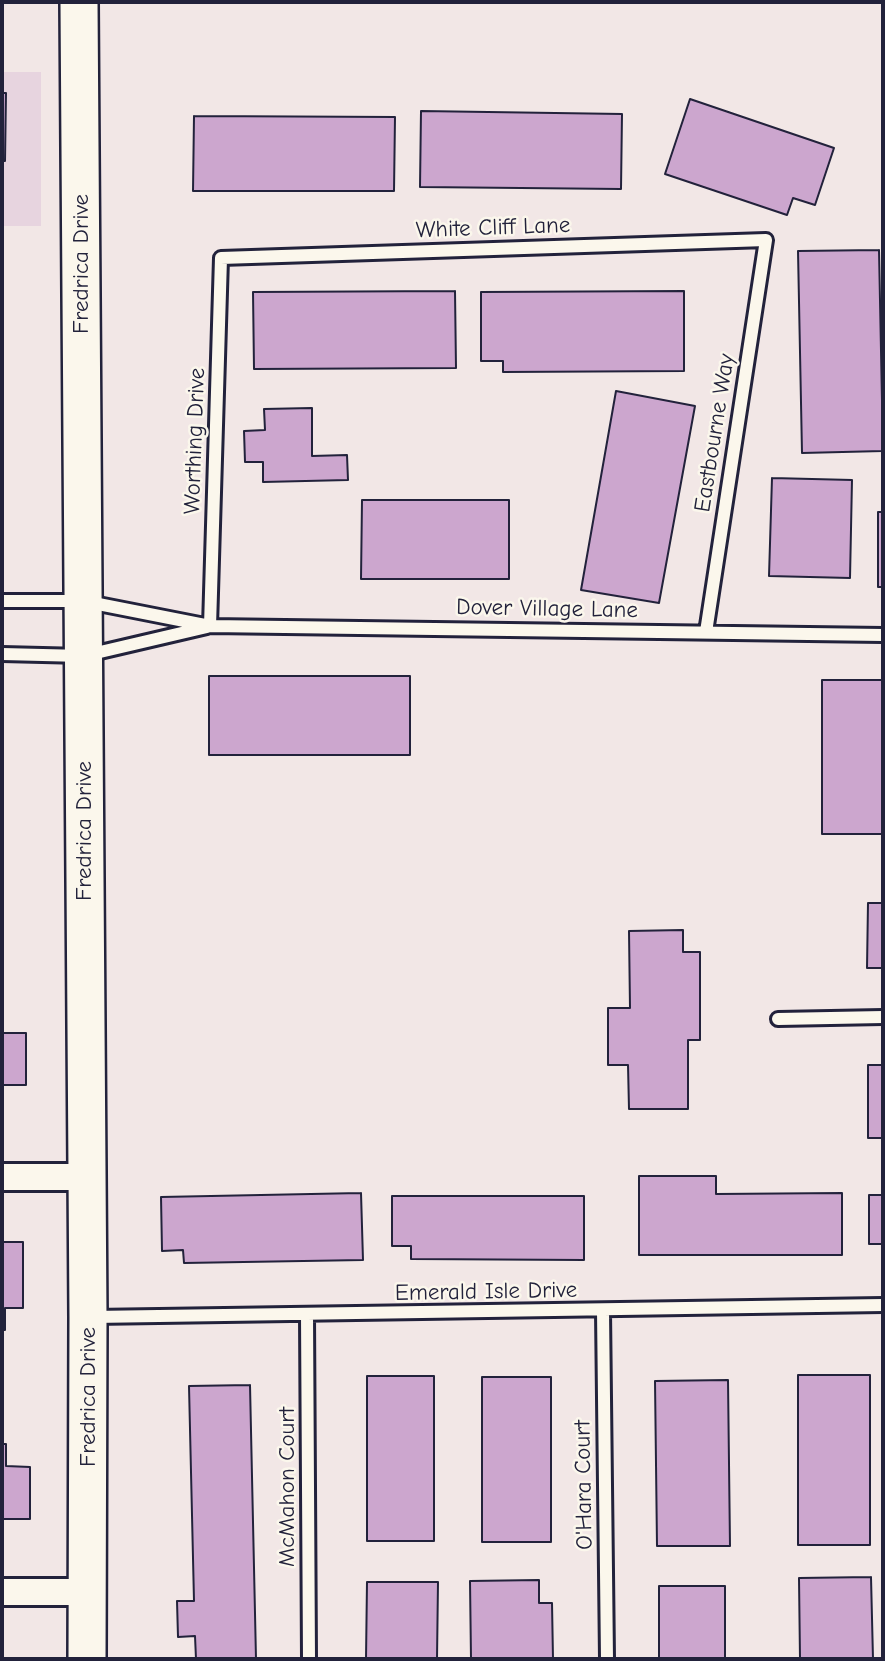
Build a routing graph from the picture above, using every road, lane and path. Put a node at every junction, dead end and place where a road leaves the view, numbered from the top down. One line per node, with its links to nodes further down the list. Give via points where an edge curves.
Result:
1 (79, 2): 5 (street, Fredrica Drive)
2 (766, 240): 3 (lane, White Cliff Lane); 7 (lane, Eastbourne Way)
3 (221, 258): 6 (lane, Worthing Drive)
4 (2, 601): 5 (lane, Dover Village Lane)
5 (83, 601): 6 (lane, Dover Village Lane); 10 (street, Fredrica Drive)
6 (211, 626): 7 (lane, Dover Village Lane); 10 (lane, Dover Village Lane)
7 (706, 632): 8 (lane, Dover Village Lane)
8 (883, 635)
9 (2, 654): 10 (lane, Dover Village Lane)
10 (83, 656): 14 (street, Fredrica Drive)
11 (883, 1017): 12 (lane)
12 (778, 1019)
13 (2, 1177): 14 (street)
14 (87, 1177): 18 (street, Fredrica Drive)
15 (883, 1306): 16 (lane, Emerald Isle Drive)
16 (603, 1311): 17 (lane, Emerald Isle Drive); 23 (lane, O'Hara Court)
17 (307, 1315): 18 (lane, Emerald Isle Drive); 22 (lane, McMahon Court)
18 (88, 1317): 20 (street, Fredrica Drive)
19 (2, 1592): 20 (street)
20 (88, 1592): 21 (street, Fredrica Drive)
21 (87, 1659)
22 (309, 1659)
23 (607, 1659)

